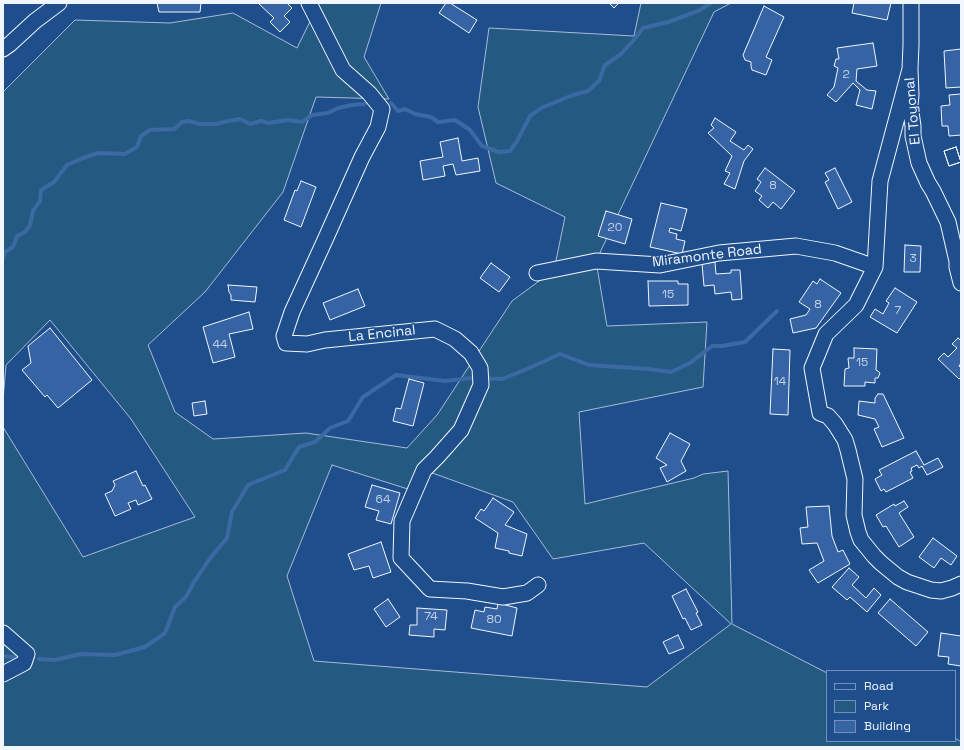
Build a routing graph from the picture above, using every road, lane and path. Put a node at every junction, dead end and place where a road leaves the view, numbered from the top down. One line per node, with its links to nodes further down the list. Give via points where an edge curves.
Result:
1 (59, 3): 4 (street)
2 (309, 3): 10 (street, La Encinal, via 343,70 369,93 382,109 378,127 362,156 292,312 284,336 286,343 307,344 435,329 455,339 471,353 480,368 481,384 461,430 424,470 402,521 401,558 430,589 467,591 503,597 527,593)
3 (911, 3): 5 (street, El Toyonal)
4 (3, 49)
5 (910, 69): 6 (street, via 880,181); 8 (street, El Toyonal, via 910,105 919,162 948,222)
6 (875, 267): 7 (street, Miramonte Road, via 835,253 796,246 719,253 660,265 596,261); 9 (street, via 856,306 826,334 812,368 820,413 828,416 845,440 855,479 854,515 858,532 874,556 898,577 931,590 942,591)
7 (537, 273)
8 (961, 283)
9 (961, 584)
10 (538, 585)
11 (3, 633): 12 (street, via 27,654 24,664)
12 (3, 674)

